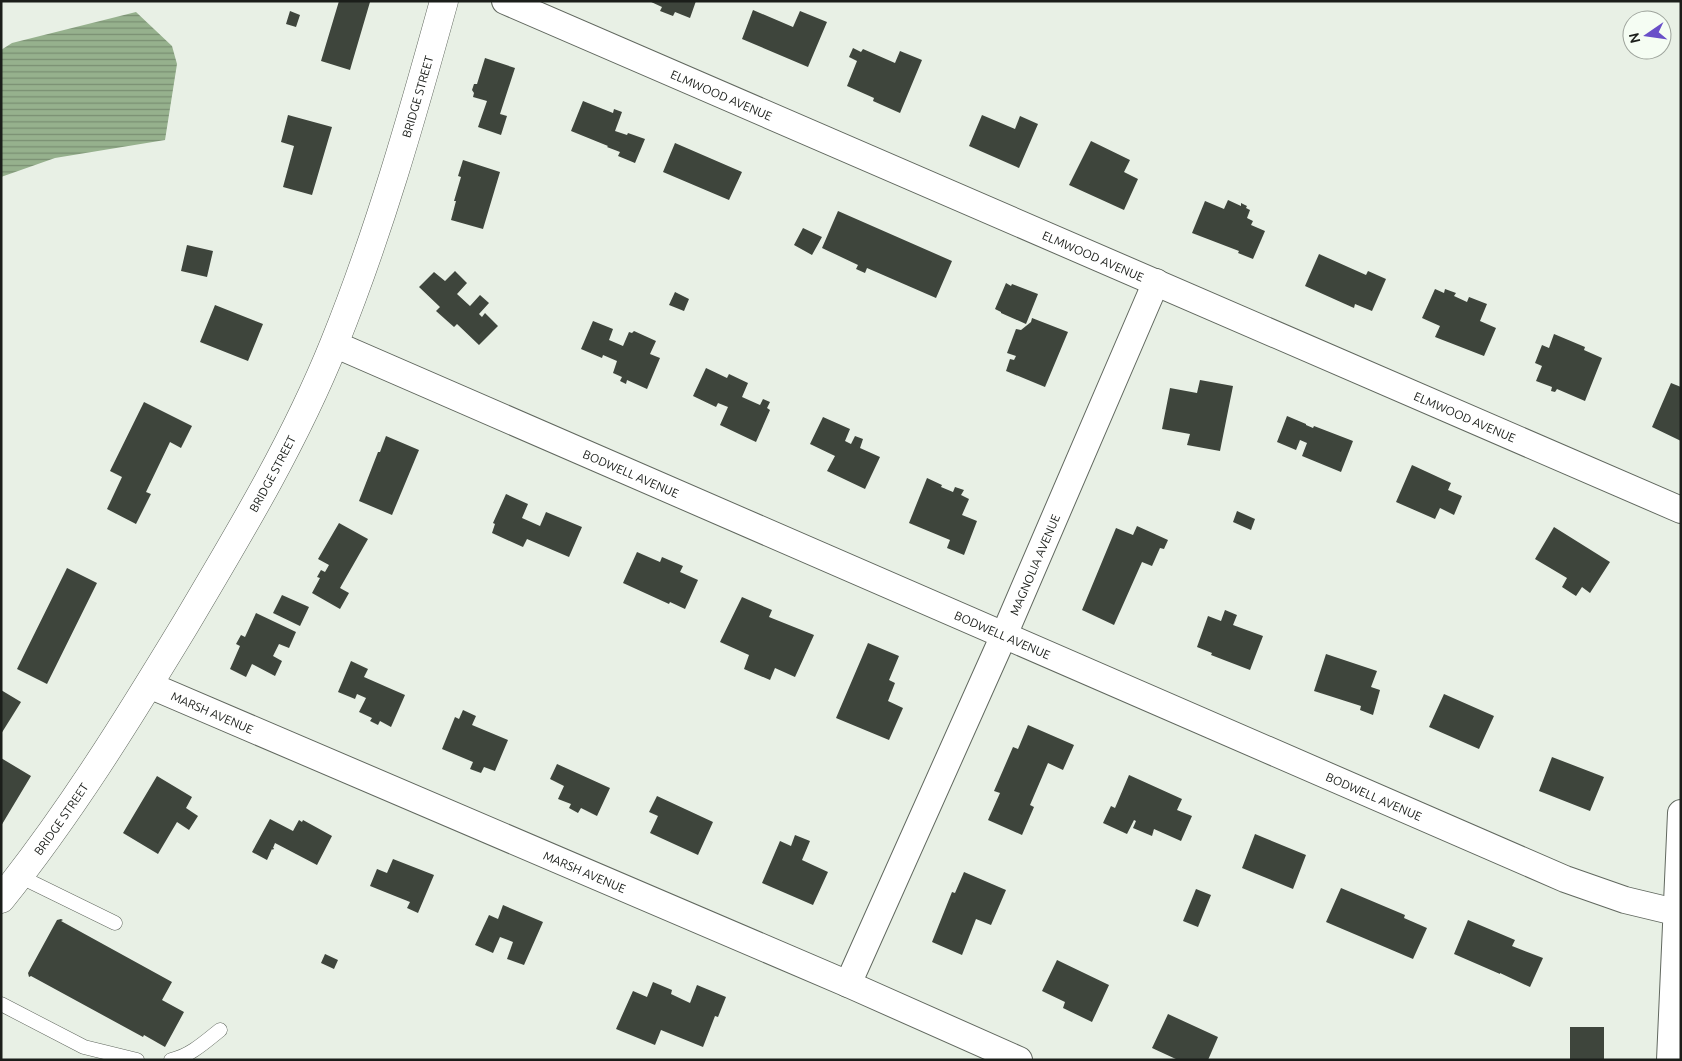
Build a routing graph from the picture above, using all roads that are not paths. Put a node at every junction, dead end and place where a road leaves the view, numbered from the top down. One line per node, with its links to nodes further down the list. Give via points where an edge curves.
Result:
1 (444, 1): 4 (street, BRIDGE STREET, via 377,226)
2 (505, 1): 3 (street, ELMWOOD AVENUE)
3 (1156, 282): 5 (street, ELMWOOD AVENUE); 6 (street, MAGNOLIA AVENUE)
4 (334, 344): 6 (street, BODWELL AVENUE); 7 (street, BRIDGE STREET, via 289,442 250,516)
5 (1681, 510)
6 (1004, 635): 11 (street, BODWELL AVENUE, via 1565,879 1625,900); 13 (street, MAGNOLIA AVENUE)
7 (149, 685): 9 (street, BRIDGE STREET, via 68,809); 13 (street, MARSH AVENUE)
8 (1681, 813): 11 (street)
9 (19, 876): 10 (street, BRIDGE STREET); 12 (lane)
10 (1, 899)
11 (1675, 912): 19 (street)
12 (115, 923)
13 (848, 984): 18 (street, MARSH AVENUE)
14 (1, 1004): 16 (lane, via 84,1047)
15 (220, 1030): 17 (lane, via 198,1048)
16 (137, 1060)
17 (171, 1060)
18 (1018, 1060)
19 (1670, 1060)

